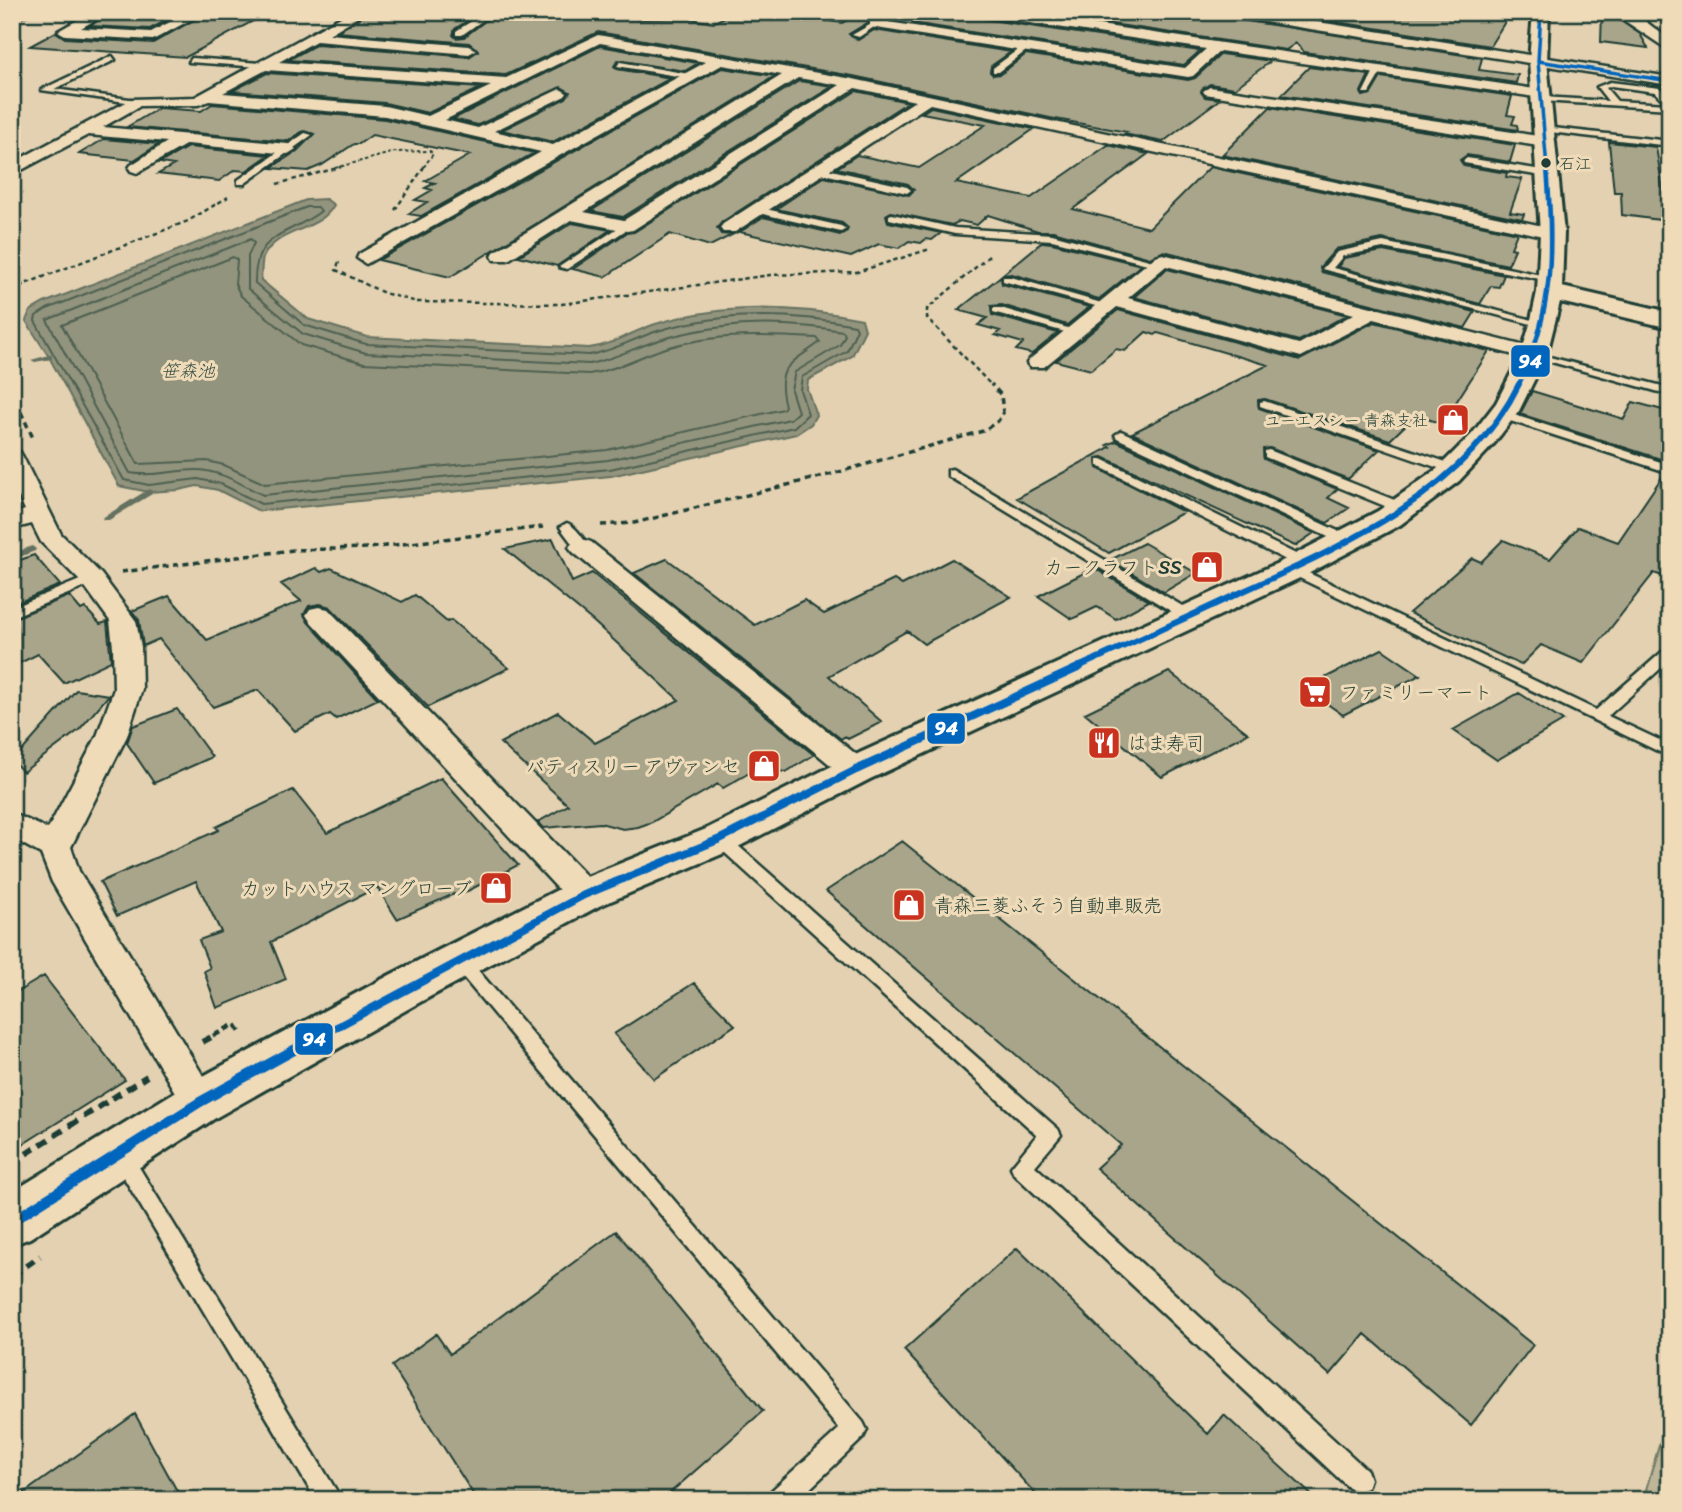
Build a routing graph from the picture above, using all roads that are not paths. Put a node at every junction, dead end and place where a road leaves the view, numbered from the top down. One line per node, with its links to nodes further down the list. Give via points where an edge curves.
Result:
1 (29, 12): 13 (lane)
2 (103, 12): 3 (street, via 65,32 153,36)
3 (199, 12)
4 (360, 12): 17 (street)
5 (491, 12): 15 (lane)
6 (639, 12): 7 (street)
7 (684, 12)
8 (896, 12): 14 (street)
9 (983, 12): 20 (street)
10 (1227, 12): 42 (street)
11 (1541, 12): 42 (main road)
12 (1627, 12): 18 (street)
13 (12, 18)
14 (876, 24): 16 (lane); 19 (street)
15 (458, 33)
16 (856, 35)
17 (312, 37): 21 (street); 26 (street)
18 (1667, 42)
19 (1027, 47): 20 (street, via 1188,73); 27 (lane)
20 (1216, 47): 28 (street)
21 (469, 50)
22 (112, 58): 39 (lane, via 45,90)
23 (192, 60): 26 (lane)
24 (720, 60): 29 (street); 30 (street); 32 (street, via 598,39)
25 (620, 64): 30 (lane)
26 (260, 65): 32 (street); 37 (street)
27 (996, 70)
28 (1378, 71): 35 (lane); 42 (street)
29 (797, 72): 33 (street); 58 (street)
30 (690, 76): 50 (street)
31 (1670, 81): 42 (street)
32 (510, 83): 43 (street)
33 (853, 83): 38 (street); 60 (street)
34 (1210, 90): 42 (street)
35 (1366, 92)
36 (560, 93): 45 (street)
37 (206, 96): 39 (street, via 198,101); 43 (street, via 385,111)
38 (928, 99): 54 (street); 63 (street)
39 (137, 102): 44 (street)
40 (1614, 103): 41 (lane); 41 (lane, via 1601,87 1610,83 1657,90); 42 (lane)
41 (1670, 105)
42 (1543, 116): 48 (lane); 51 (lane); 63 (main road)
43 (431, 121): 45 (street)
44 (85, 130): 47 (street); 53 (street)
45 (479, 132): 50 (street)
46 (308, 135): 49 (lane)
47 (184, 139): 49 (street); 52 (street)
48 (1670, 144)
49 (288, 149): 55 (lane)
50 (555, 150): 65 (street)
51 (1467, 161)
52 (137, 168)
53 (12, 170)
54 (818, 170): 56 (lane); 57 (street)
55 (242, 182)
56 (907, 190)
57 (757, 210): 61 (street); 62 (lane)
58 (569, 214): 60 (street); 64 (street)
59 (892, 217): 66 (lane, via 955,231 1052,237)
60 (627, 226): 67 (lane)
61 (729, 228)
62 (841, 229)
63 (1552, 233): 71 (main road)
64 (501, 256)
65 (366, 258)
66 (1159, 264): 69 (street); 72 (street, via 1163,260)
67 (564, 267)
68 (1007, 279): 69 (lane)
69 (1111, 303): 72 (street, via 1301,351); 74 (street)
70 (997, 310): 74 (lane)
71 (1544, 312): 71 (lane, via 1327,269 1340,254 1383,245); 72 (street); 73 (main road); 76 (lane); 78 (main road)
72 (1371, 313)
73 (1670, 320)
74 (1076, 332): 75 (street)
75 (1037, 363)
76 (1670, 392)
77 (1264, 404): 83 (lane)
78 (1502, 415): 83 (main road); 84 (lane)
79 (1121, 435): 89 (lane)
80 (1269, 454): 86 (lane)
81 (12, 457): 87 (street)
82 (1102, 463): 90 (lane)
83 (1454, 469): 86 (main road)
84 (1670, 469)
85 (952, 473): 94 (lane)
86 (1402, 509): 89 (main road)
87 (26, 518): 91 (street)
88 (575, 537): 98 (street)
89 (1346, 540): 90 (main road)
90 (1297, 566): 94 (main road); 96 (lane)
91 (104, 576): 92 (lane); 101 (street, via 123,621 128,689 112,736)
92 (12, 613)
93 (319, 615): 102 (street)
94 (1189, 616): 98 (main road)
95 (1667, 655): 96 (lane)
96 (1598, 718): 97 (lane)
97 (1670, 752)
98 (856, 770): 100 (main road)
99 (12, 824): 101 (street)
100 (720, 839): 102 (main road); 107 (lane, via 1051,1135 1021,1167)
101 (55, 847): 104 (street, via 63,873)
102 (584, 894): 103 (main road)
103 (459, 960): 104 (main road); 109 (lane, via 855,1430)
104 (200, 1102): 105 (main road)
105 (120, 1153): 106 (main road); 108 (lane)
106 (12, 1221)
107 (1358, 1479)
108 (330, 1500)
109 (780, 1500)

